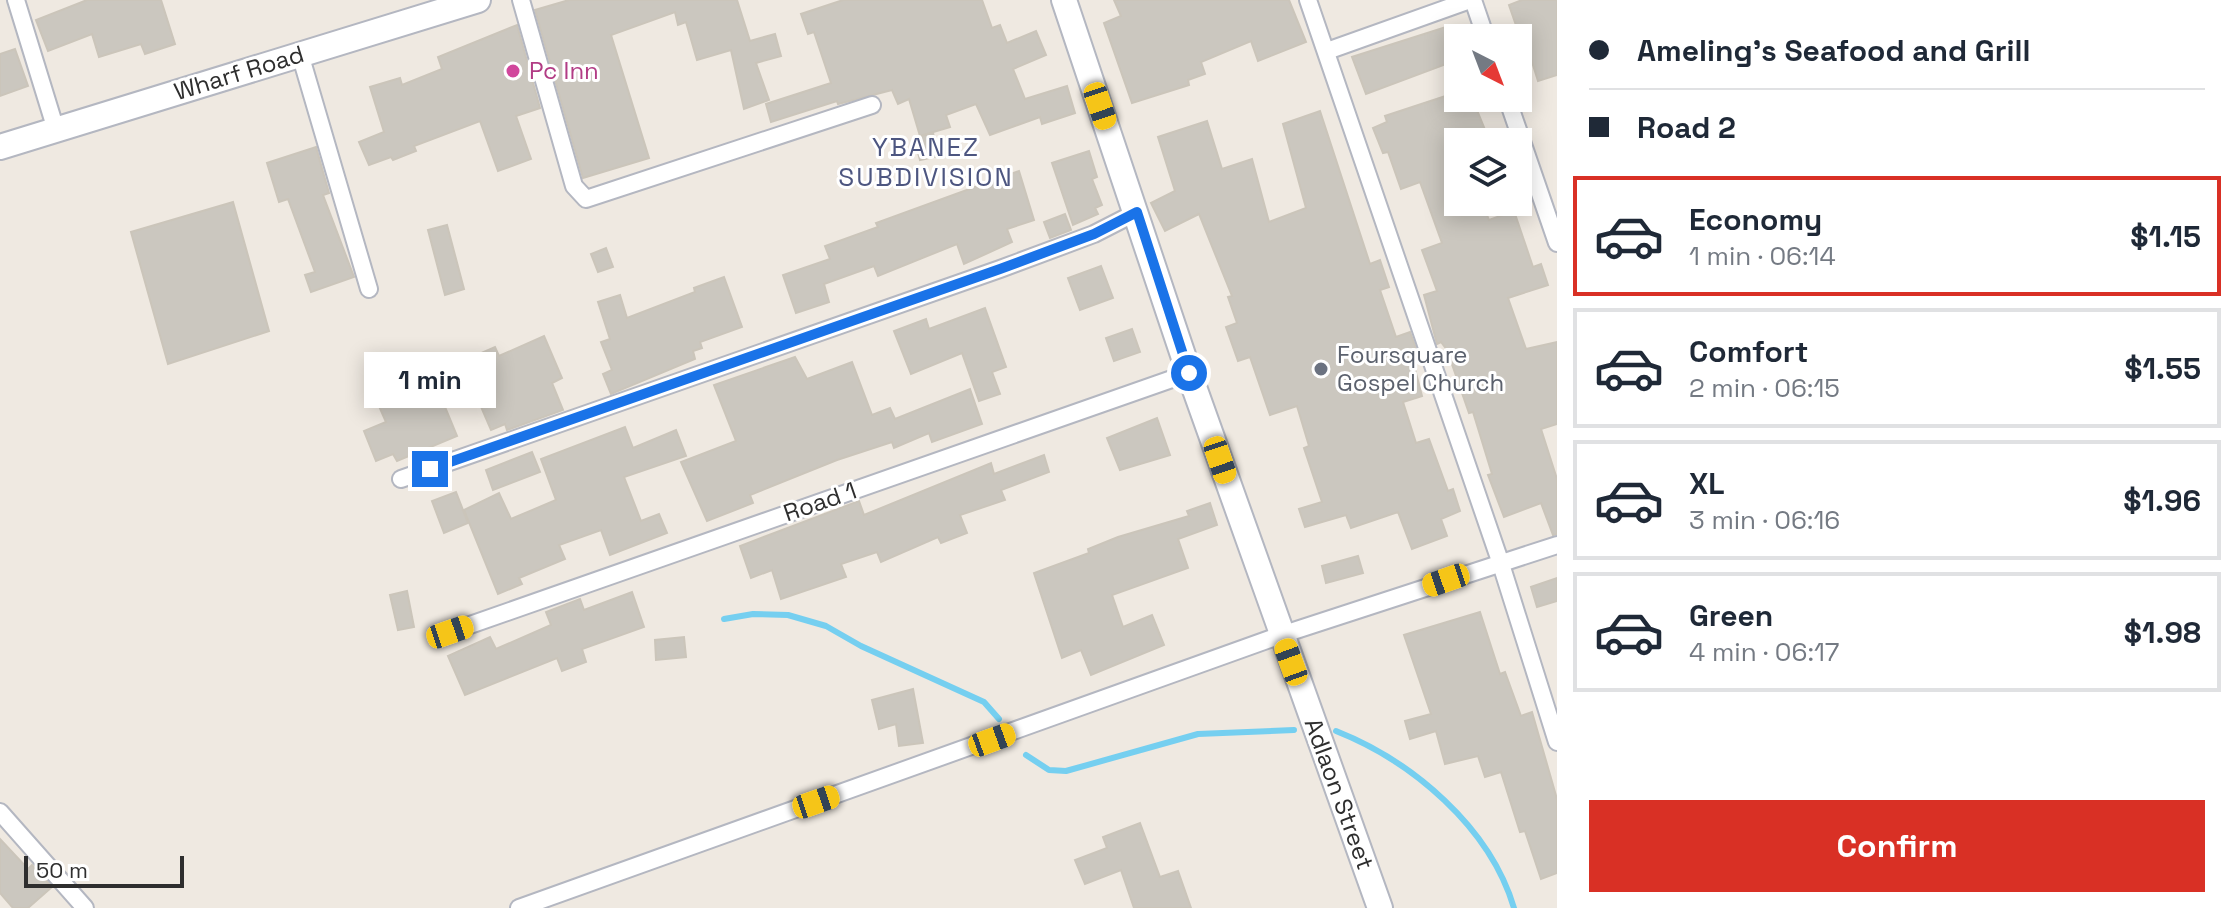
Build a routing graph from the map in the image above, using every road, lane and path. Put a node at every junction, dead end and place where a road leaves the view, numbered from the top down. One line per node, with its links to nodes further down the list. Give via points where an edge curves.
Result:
1 (16, 0): 12 (street)
2 (478, 0): 9 (street, Wharf Road)
3 (521, 0): 10 (street, via 574,186 586,199)
4 (1064, 0): 14 (street, Adlaon Street)
5 (1308, 0): 8 (street)
6 (1472, 0): 7 (street); 8 (street)
7 (1481, 24)
8 (1327, 51): 20 (street)
9 (300, 54): 12 (street, Wharf Road); 16 (street)
10 (872, 105)
11 (1512, 112): 15 (street)
12 (56, 130): 13 (street, Wharf Road)
13 (0, 147)
14 (1137, 212): 17 (street, Adlaon Street); 18 (street, via 1000,269)
15 (1557, 243)
16 (369, 289)
17 (1189, 373): 21 (street, Road 1); 22 (street, Adlaon Street)
18 (401, 479)
19 (1557, 545): 20 (street)
20 (1500, 561): 22 (street); 23 (street)
21 (450, 632)
22 (1281, 635): 26 (street); 27 (street, Adlaon Street)
23 (1557, 742)
24 (0, 812): 25 (street)
25 (85, 908)
26 (519, 908)
27 (1380, 908)

